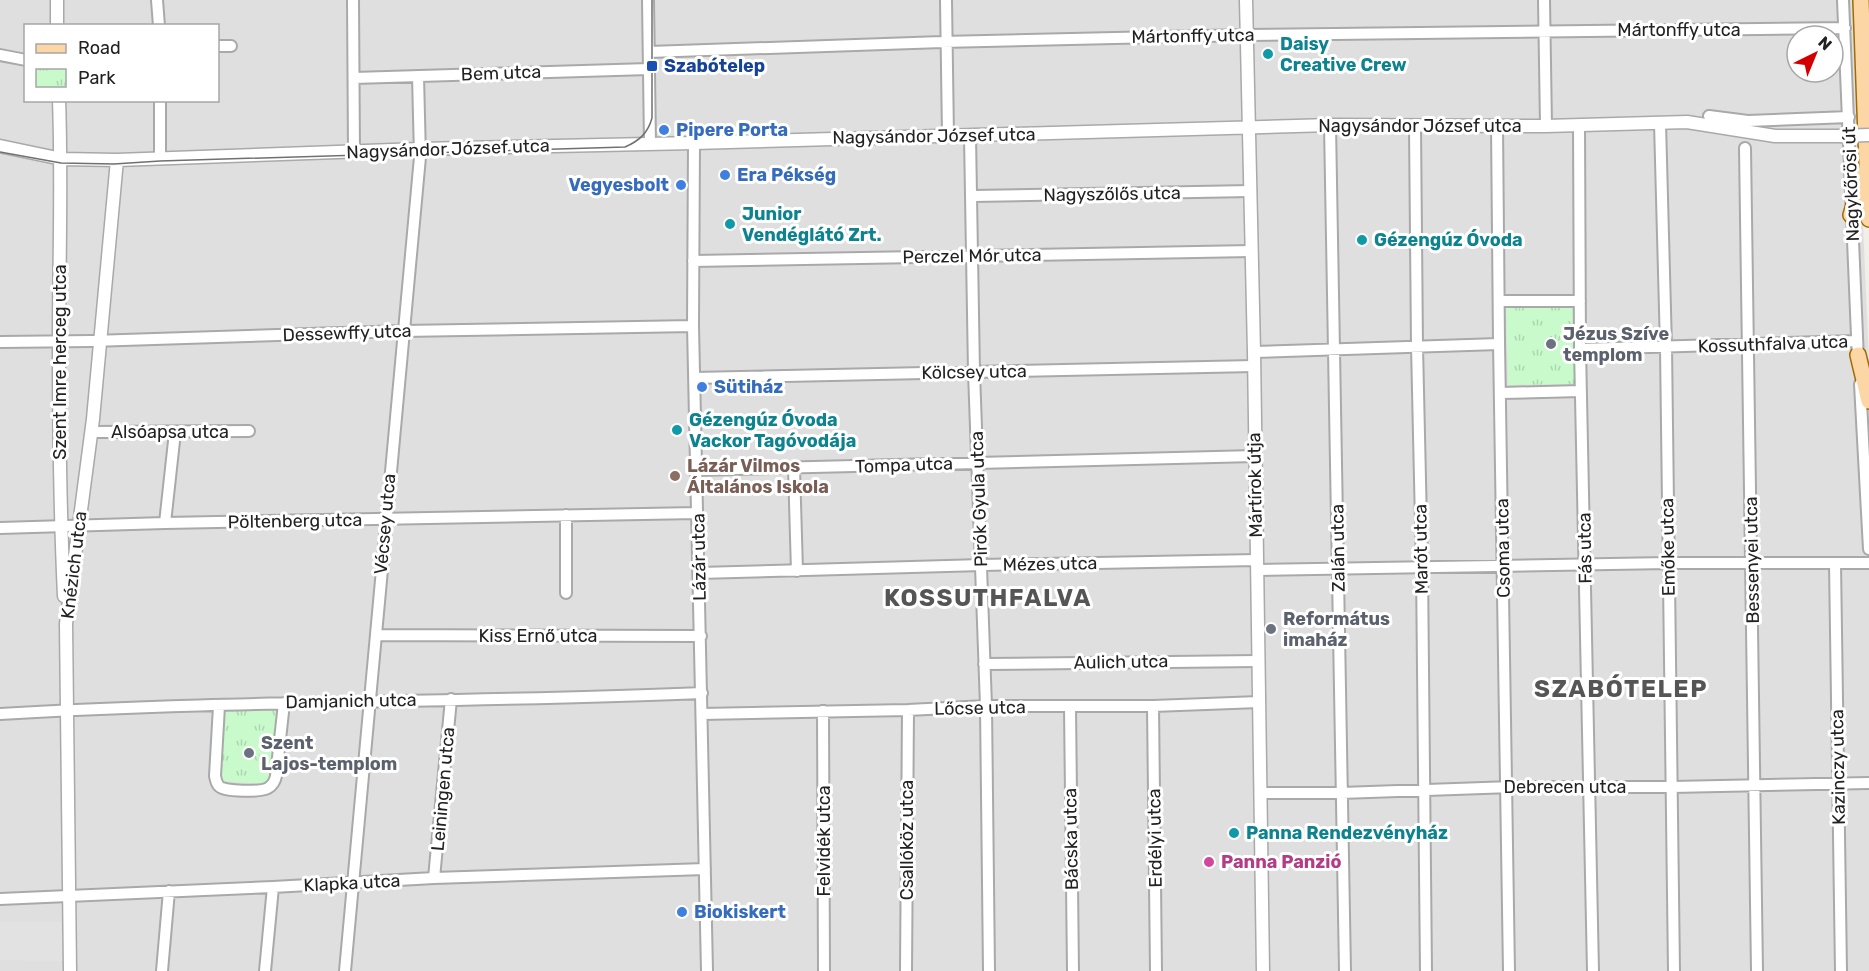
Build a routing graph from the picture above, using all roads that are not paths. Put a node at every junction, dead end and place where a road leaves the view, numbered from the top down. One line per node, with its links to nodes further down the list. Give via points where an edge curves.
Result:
1 (57, 0): 10 (street)
2 (157, 0): 11 (street)
3 (353, 0): 25 (street)
4 (648, 0): 20 (street)
5 (946, 0): 17 (street)
6 (1246, 0): 16 (street, Mártírok útja)
7 (1544, 0): 15 (street)
8 (1844, 0): 12 (street, Nagykőrösi út)
9 (1861, 0): 49 (main road, Nagykőrösi út)
10 (57, 24)
11 (159, 24)
12 (1845, 24)
13 (1845, 28): 29 (street, Nagykőrösi út)
14 (1785, 29): 15 (street, Mártonffy utca)
15 (1545, 31): 16 (street, Mártonffy utca); 34 (street)
16 (1247, 34): 17 (street, Mártonffy utca); 36 (street, Mártírok útja)
17 (947, 42): 20 (street, Mártonffy utca); 38 (street)
18 (219, 46): 19 (street)
19 (231, 46)
20 (648, 52): 23 (street)
21 (0, 55): 22 (street)
22 (24, 60)
23 (649, 69): 24 (street, Bem utca); 41 (street)
24 (418, 76): 25 (street, Bem utca); 44 (street, Vécsey utca)
25 (354, 78): 45 (street)
26 (59, 102): 47 (street, Szent Imre herceg utca)
27 (160, 102): 46 (street)
28 (1709, 116): 29 (street, via 1748,121)
29 (1849, 117): 52 (street, Nagykőrösi út)
30 (1660, 123): 32 (street, Nagysándor József utca); 37 (street, Nagysándor József utca, bridge, via 1687,122 1775,136); 67 (street, Emőke utca)
31 (1330, 125): 35 (street, Nagysándor József utca); 36 (street, Nagysándor József utca); 70 (street, Zalán utca)
32 (1579, 125): 34 (street, Nagysándor József utca); 58 (street, Fás utca)
33 (1497, 126): 34 (street, Nagysándor József utca); 35 (street, Nagysándor József utca); 57 (street, Csoma utca)
34 (1546, 126)
35 (1415, 127): 66 (street, Marót utca)
36 (1249, 128): 39 (street, Nagysándor József utca); 50 (street, Mártírok útja)
37 (1869, 135)
38 (948, 136): 39 (street, Nagysándor József utca); 40 (street, Nagysándor József utca)
39 (970, 136): 51 (street, Pirók Gyula utca)
40 (694, 143): 41 (street, Nagysándor József utca); 56 (street, Lázár utca)
41 (651, 144): 44 (street, Nagysándor József utca)
42 (0, 146): 47 (street, Nagysándor József utca)
43 (1745, 148): 65 (street, Bessenyei utca)
44 (420, 149): 45 (street, Nagysándor József utca); 60 (street, Vécsey utca)
45 (354, 152): 46 (street, Nagysándor József utca)
46 (160, 158): 48 (street, Nagysándor József utca)
47 (62, 159): 48 (street, Nagysándor József utca); 63 (street, Szent Imre herceg utca)
48 (117, 160): 61 (street, Knézich utca)
49 (1866, 164): 52 (main road); 53 (main road, Nagykőrösi út)
50 (1251, 191): 51 (street, Nagyszőlős utca); 54 (street, Mártírok útja)
51 (973, 196): 55 (street, Pirók Gyula utca)
52 (1851, 215): 69 (street, Nagykőrösi út)
53 (1869, 219)
54 (1252, 251): 55 (street, Perczel Mór utca); 71 (street, Mártírok útja)
55 (973, 256): 56 (street, Perczel Mór utca); 73 (street, Pirók Gyula utca)
56 (693, 261): 59 (street, Lázár utca)
57 (1499, 301): 58 (street); 64 (street, Csoma utca)
58 (1580, 301): 68 (street, Fás utca)
59 (693, 326): 60 (street, Dessewffy utca); 74 (street, Lázár utca)
60 (403, 331): 61 (street, Dessewffy utca); 87 (street, Vécsey utca)
61 (99, 340): 63 (street, Dessewffy utca); 78 (street, Knézich utca)
62 (0, 342): 63 (street, Dessewffy utca)
63 (59, 342): 89 (street, Szent Imre herceg utca)
64 (1499, 344): 66 (street); 76 (street, Csoma utca)
65 (1747, 345): 67 (street, Kossuthfalva utca); 69 (street, Kossuthfalva utca); 95 (street, Bessenyei utca)
66 (1417, 346): 70 (street); 101 (street, Marót utca)
67 (1666, 347): 68 (street, Kossuthfalva utca); 94 (street, Emőke utca)
68 (1580, 348): 75 (street, Fás utca)
69 (1857, 348): 77 (main road); 92 (street, Nagykőrösi út)
70 (1335, 349): 71 (street); 102 (street, Zalán utca)
71 (1254, 352): 72 (street, Mártírok útja)
72 (1254, 366): 73 (street, Kölcsey utca); 81 (street, Mártírok útja)
73 (974, 372): 74 (street, Kölcsey utca); 82 (street, Pirók Gyula utca)
74 (694, 378): 84 (street, Lázár utca)
75 (1581, 391): 76 (street); 99 (street, Fás utca)
76 (1501, 393): 100 (street, Csoma utca)
77 (1869, 401)
78 (91, 432): 79 (street, Alsóapsa utca); 90 (street, Knézich utca)
79 (175, 432): 80 (street, Alsóapsa utca); 88 (street)
80 (249, 432)
81 (1255, 456): 82 (street, Tompa utca); 98 (street, Mártírok útja)
82 (978, 463): 83 (street, Tompa utca); 97 (street, Pirók Gyula utca)
83 (794, 468): 84 (street, Tompa utca); 103 (street)
84 (697, 470): 85 (street, Lázár utca)
85 (698, 513): 86 (street, Pöltenberg utca); 104 (street, Lázár utca)
86 (566, 515): 87 (street, Pöltenberg utca); 105 (street)
87 (385, 520): 88 (street, Pöltenberg utca); 107 (street, Vécsey utca)
88 (165, 523): 90 (street, Pöltenberg utca)
89 (61, 527): 90 (street, Pöltenberg utca); 91 (street, Pöltenberg utca); 106 (street, Szent Imre herceg utca)
90 (79, 527): 106 (street, Knézich utca)
91 (0, 528)
92 (1869, 549)
93 (1869, 562): 96 (street, Mézes utca)
94 (1668, 563): 95 (street, Mézes utca); 99 (street, Mézes utca); 130 (street, Emőke utca)
95 (1752, 563): 96 (street, Mézes utca); 128 (street, Bessenyei utca)
96 (1835, 563): 126 (street, Kazinczy utca)
97 (982, 565): 98 (street, Mézes utca); 103 (street, Mézes utca); 110 (street, Pirók Gyula utca)
98 (1257, 565): 102 (street, Mézes utca); 109 (street, Mártírok útja)
99 (1585, 566): 100 (street, Mézes utca); 127 (street, Fás utca)
100 (1503, 567): 101 (street, Mézes utca); 129 (street, Csoma utca)
101 (1422, 568): 102 (street, Mézes utca); 131 (street, Marót utca)
102 (1339, 570): 133 (street, Zalán utca)
103 (797, 571): 104 (street, Mézes utca)
104 (699, 573): 108 (street, Lázár utca)
105 (566, 593)
106 (66, 624): 120 (street, Knézich utca)
107 (376, 635): 108 (street, Kiss Ernő utca); 113 (street, Vécsey utca)
108 (701, 636): 111 (street, Lázár utca)
109 (1258, 661): 110 (street, Aulich utca); 114 (street, Mártírok útja)
110 (984, 664): 117 (street, Pirók Gyula utca)
111 (702, 693): 112 (street, Damjanich utca); 124 (street, Lázár utca)
112 (451, 699): 113 (street, Damjanich utca); 135 (street, Leiningen utca)
113 (370, 701): 115 (street, Damjanich utca); 136 (street, Vécsey utca)
114 (1259, 702): 118 (street, Lőcse utca); 132 (street, Mártírok útja)
115 (284, 703): 116 (street, Damjanich utca); 116 (street, via 276,776 272,785 263,790 228,790 216,781)
116 (219, 706): 120 (street, Damjanich utca)
117 (986, 706): 119 (street, Lőcse utca); 121 (street, Lőcse utca); 148 (street, Pirók Gyula utca)
118 (1153, 706): 119 (street, Lőcse utca); 150 (street, Erdélyi utca)
119 (1070, 707): 149 (street, Bácska utca)
120 (68, 710): 123 (street, Damjanich utca); 139 (street, Knézich utca)
121 (908, 710): 122 (street, Lőcse utca); 147 (street, Csallóköz utca)
122 (823, 711): 124 (street, Lőcse utca); 146 (street, Felvidék utca)
123 (0, 714)
124 (702, 714): 134 (street, Lázár utca)
125 (1869, 783): 126 (street, Debrecen utca)
126 (1839, 784): 128 (street, Debrecen utca); 158 (street, Kazinczy utca)
127 (1589, 786): 129 (street, Debrecen utca); 130 (street, Debrecen utca); 155 (street, Fás utca)
128 (1756, 786): 130 (street, Debrecen utca); 157 (street, Bessenyei utca)
129 (1506, 787): 131 (street, Debrecen utca); 154 (street, Csoma utca)
130 (1672, 787): 156 (street, Emőke utca)
131 (1424, 789): 133 (street, Debrecen utca); 153 (street, Marót utca)
132 (1261, 793): 133 (street, Debrecen utca); 151 (street, Mártírok útja)
133 (1341, 793): 152 (street, Zalán utca)
134 (705, 869): 135 (street, Klapka utca); 145 (street, Lázár utca)
135 (434, 878): 136 (street, Klapka utca)
136 (352, 882): 137 (street, Klapka utca); 144 (street, Vécsey utca)
137 (273, 887): 138 (street, Klapka utca); 143 (street)
138 (169, 891): 139 (street, Klapka utca); 142 (street)
139 (69, 896): 140 (street, Klapka utca); 141 (street, Knézich utca)
140 (0, 899)
141 (70, 971)
142 (162, 971)
143 (265, 971)
144 (345, 971)
145 (707, 971)
146 (824, 971)
147 (906, 971)
148 (989, 971)
149 (1073, 971)
150 (1156, 971)
151 (1263, 971)
152 (1345, 971)
153 (1426, 971)
154 (1509, 971)
155 (1593, 971)
156 (1674, 971)
157 (1757, 971)
158 (1841, 971)

